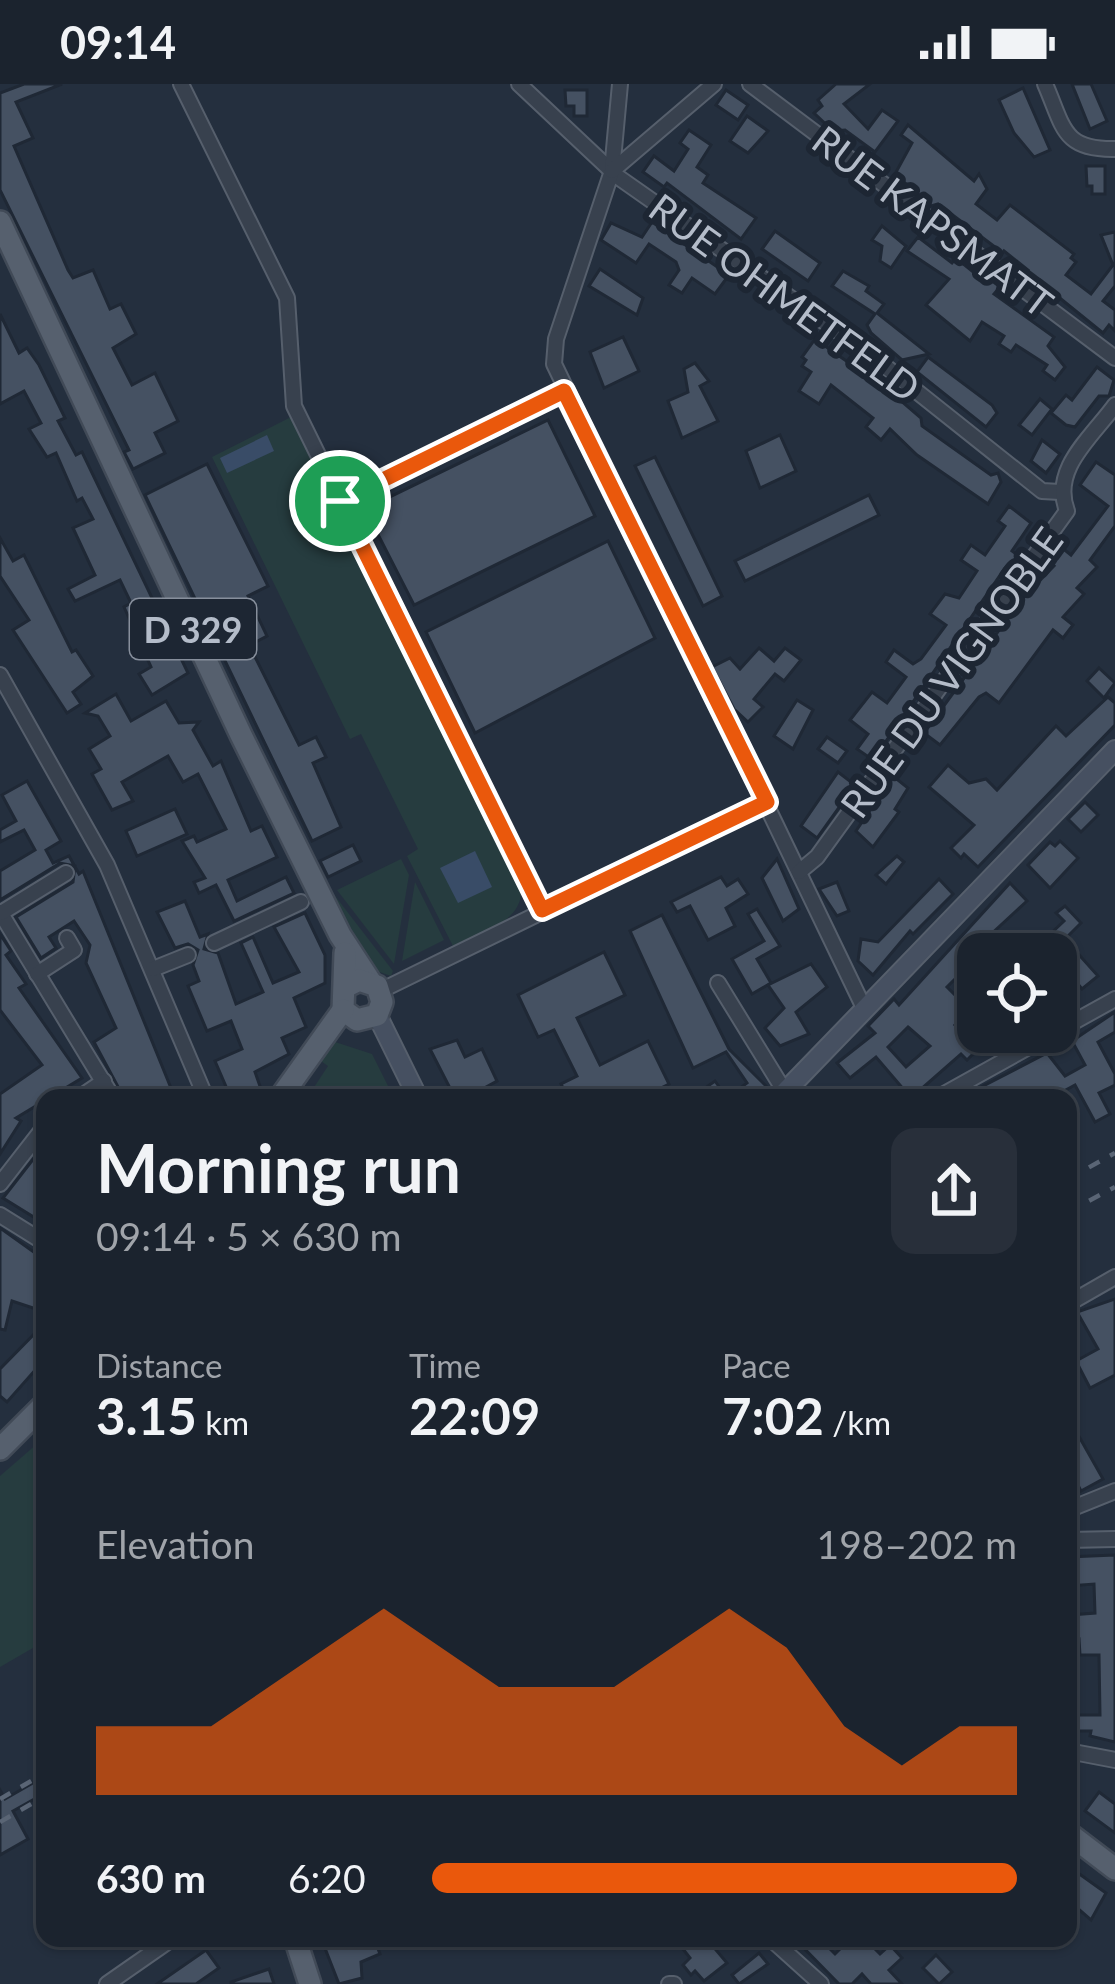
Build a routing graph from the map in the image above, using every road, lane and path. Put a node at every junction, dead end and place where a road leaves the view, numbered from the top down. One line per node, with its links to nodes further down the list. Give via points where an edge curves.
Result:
1 (181, 84): 14 (street, via 287,298 291,397)
2 (520, 84): 8 (street, RUE OHMETFELD)
3 (620, 84): 8 (street)
4 (714, 84): 8 (street)
5 (750, 84): 10 (street, RUE KAPSMATT)
6 (1045, 84): 7 (street, via 1069,139 1085,150)
7 (1115, 149)
8 (612, 171): 11 (street, via 556,339); 13 (street, RUE OHMETFELD, via 866,351 1042,491)
9 (0, 222): 23 (main road, D 329)
10 (1115, 358)
11 (564, 391): 14 (street); 17 (street)
12 (1115, 405): 13 (street, RUE DU VIGNOBLE, via 1062,475)
13 (1060, 492): 18 (street, RUE DU VIGNOBLE, via 1067,511)
14 (340, 501): 21 (street)
15 (0, 675): 27 (street, via 106,865)
16 (1115, 750): 33 (street)
17 (767, 802): 18 (street); 21 (street)
18 (799, 872): 33 (street)
19 (66, 873): 22 (street)
20 (301, 902): 25 (street)
21 (542, 910): 30 (street)
22 (1, 913): 28 (street)
23 (340, 935): 30 (main road, D 329); 31 (main road, D 329)
24 (67, 938): 28 (street, via 74,950)
25 (214, 944)
26 (188, 955): 27 (street)
27 (153, 969): 38 (street)
28 (37, 974): 35 (street)
29 (718, 982): 41 (street)
30 (375, 986): 31 (main road); 34 (main road)
31 (344, 998): 34 (main road, via 357,1020); 39 (main road)
32 (1115, 999): 43 (street)
33 (865, 1010): 42 (street)
34 (377, 1015): 40 (street)
35 (104, 1081): 36 (street); 37 (street)
36 (92, 1089)
37 (108, 1089)
38 (202, 1089)
39 (286, 1089)
40 (414, 1089)
41 (779, 1089)
42 (788, 1089)
43 (953, 1089)
44 (36, 1138): 45 (street)
45 (0, 1184)
46 (0, 1215): 47 (street)
47 (36, 1237)
48 (1115, 1277): 49 (street)
49 (1077, 1299)
50 (36, 1415): 51 (main road)
51 (0, 1449)
52 (1115, 1491): 53 (street)
53 (1077, 1506)
54 (1115, 1539): 55 (street)
55 (1077, 1540)
56 (1077, 1753): 57 (street)
57 (1115, 1760)
58 (1077, 1840): 59 (main road)
59 (1115, 1869)
60 (160, 1947): 63 (street)
61 (298, 1947): 64 (main road)
62 (780, 1947): 65 (street)
63 (109, 1983)
64 (310, 1984)
65 (820, 1984)

